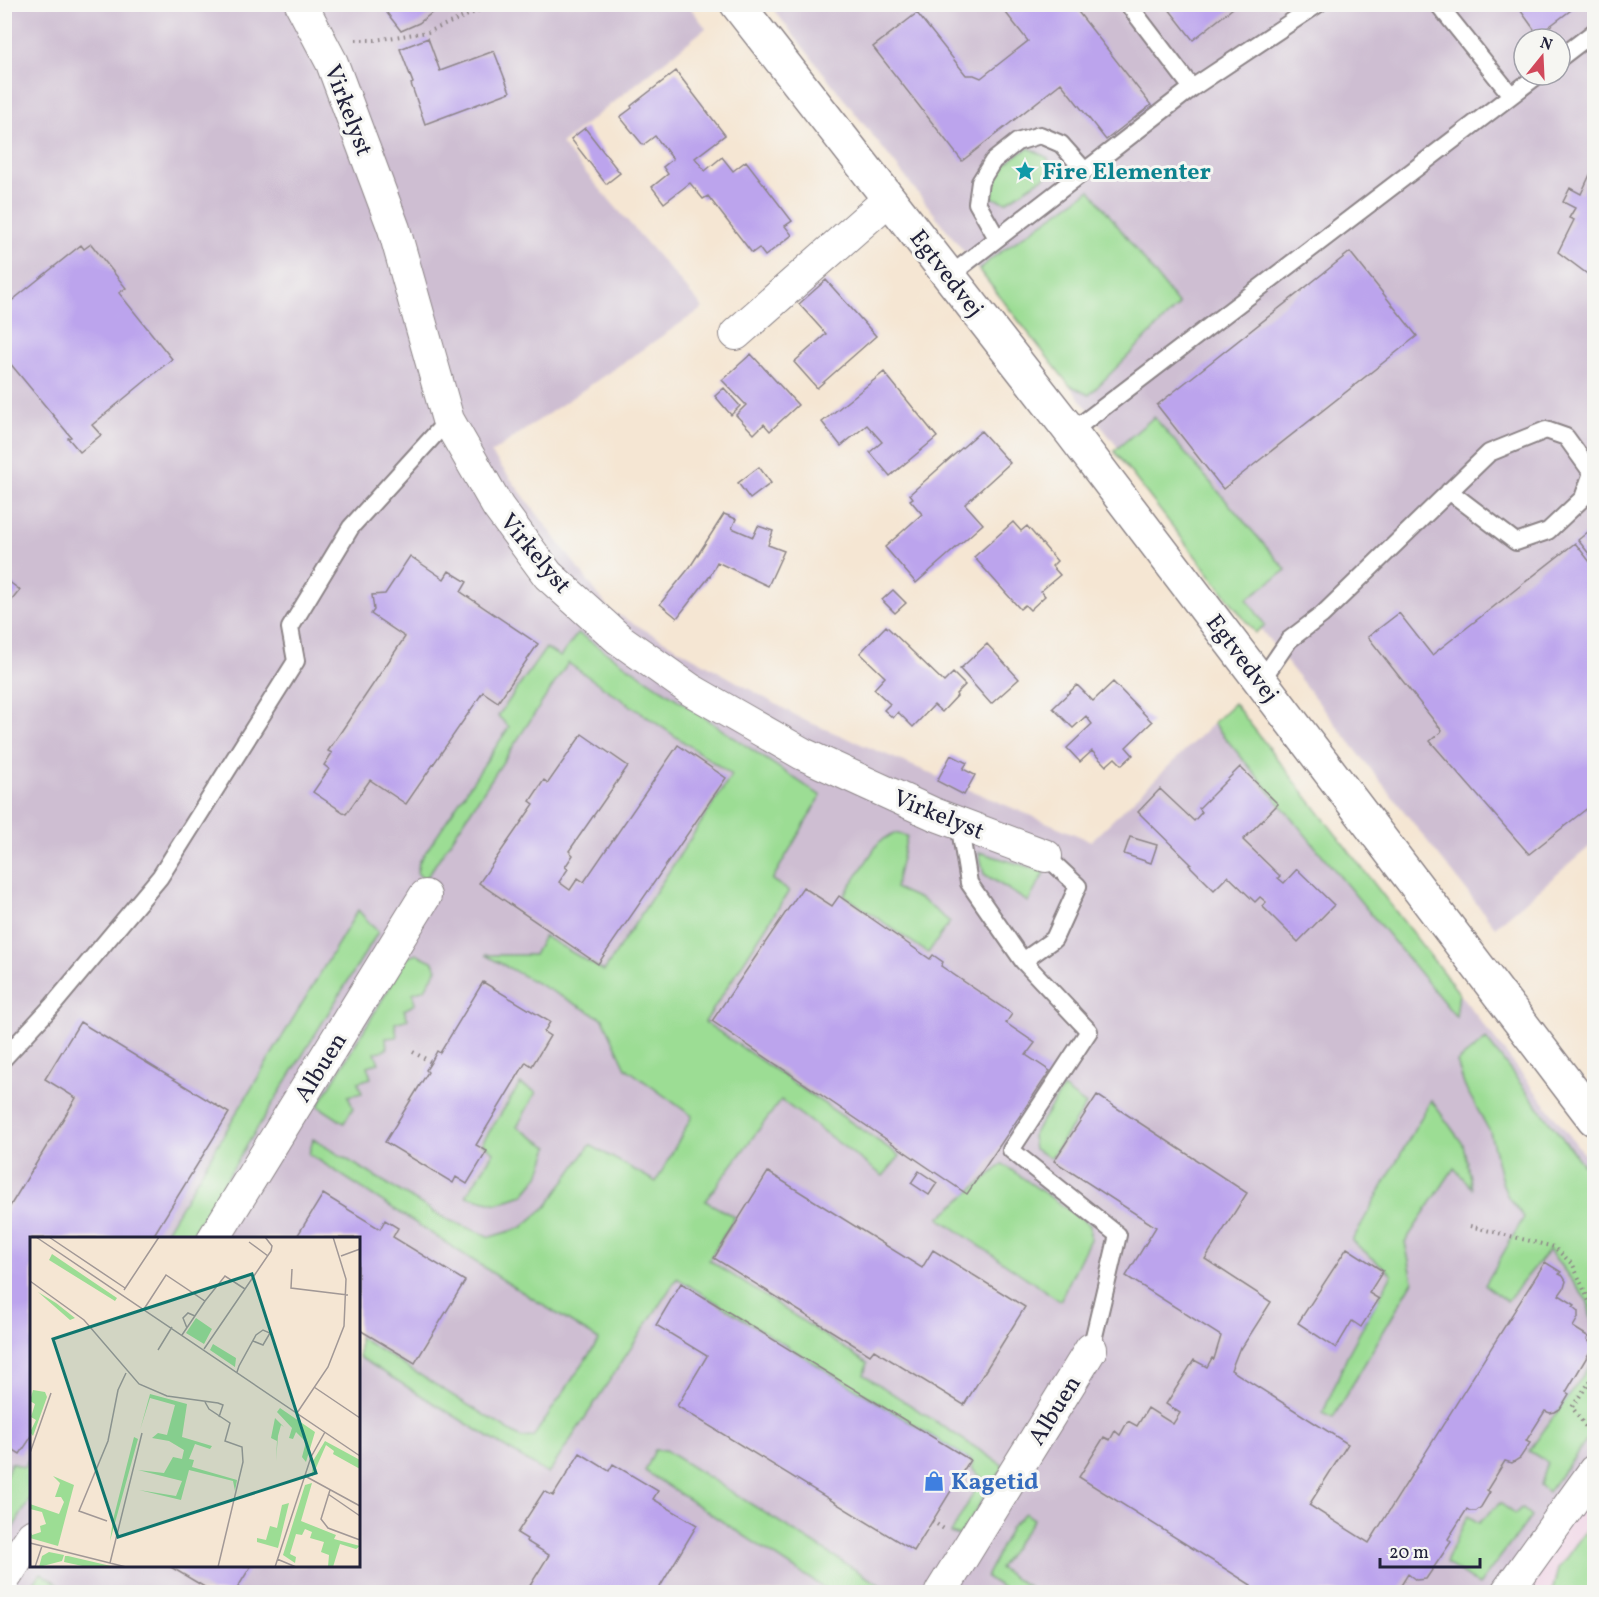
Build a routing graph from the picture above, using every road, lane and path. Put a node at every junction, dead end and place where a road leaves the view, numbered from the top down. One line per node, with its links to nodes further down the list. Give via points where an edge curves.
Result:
1 (301, 4): 8 (street, Virkelyst)
2 (494, 4): 8 (path, via 428,32 375,40)
3 (737, 4): 14 (street, Egtvedvej)
4 (1128, 4): 11 (lane)
5 (1318, 4): 11 (lane)
6 (1438, 4): 12 (lane)
7 (1594, 32): 9 (lane)
8 (320, 40): 18 (street, Virkelyst, via 394,229)
9 (1572, 49)
10 (1522, 87): 12 (lane)
11 (1192, 88): 13 (lane)
12 (1511, 95): 19 (lane)
13 (1085, 171): 15 (lane); 15 (lane, via 1061,144 1040,135 1017,142 993,160 980,182 977,203)
14 (889, 199): 16 (street, Egtvedvej); 17 (street)
15 (997, 238): 16 (lane)
16 (949, 276): 19 (street, Egtvedvej)
17 (736, 334)
18 (448, 420): 22 (street, Virkelyst, via 498,507 548,575 619,639 691,690 802,754); 27 (lane, via 351,527 290,628 296,661 160,877)
19 (1071, 432): 21 (street, Egtvedvej)
20 (1449, 491): 20 (lane, via 1489,453 1546,430 1566,436 1592,472 1583,498 1548,531 1516,543); 21 (lane, via 1322,615 1289,640)
21 (1261, 681): 29 (street, Egtvedvej)
22 (959, 823): 23 (street, Virkelyst); 25 (lane, via 969,883)
23 (1046, 856): 25 (lane, via 1078,885 1054,939)
24 (425, 896): 31 (street, Albuen)
25 (1023, 961): 33 (lane, via 1089,1031 1011,1150 1118,1235)
26 (413, 1052): 28 (path)
27 (4, 1058)
28 (431, 1062)
29 (1594, 1119)
30 (1470, 1226): 32 (path, via 1554,1247 1573,1265)
31 (215, 1237)
32 (1594, 1312)
33 (1091, 1349): 39 (street, Albuen)
34 (1594, 1376): 35 (path, via 1572,1407)
35 (1594, 1435)
36 (1594, 1472): 40 (street)
37 (30, 1539): 38 (street)
38 (4, 1580)
39 (941, 1593)
40 (1507, 1593)

